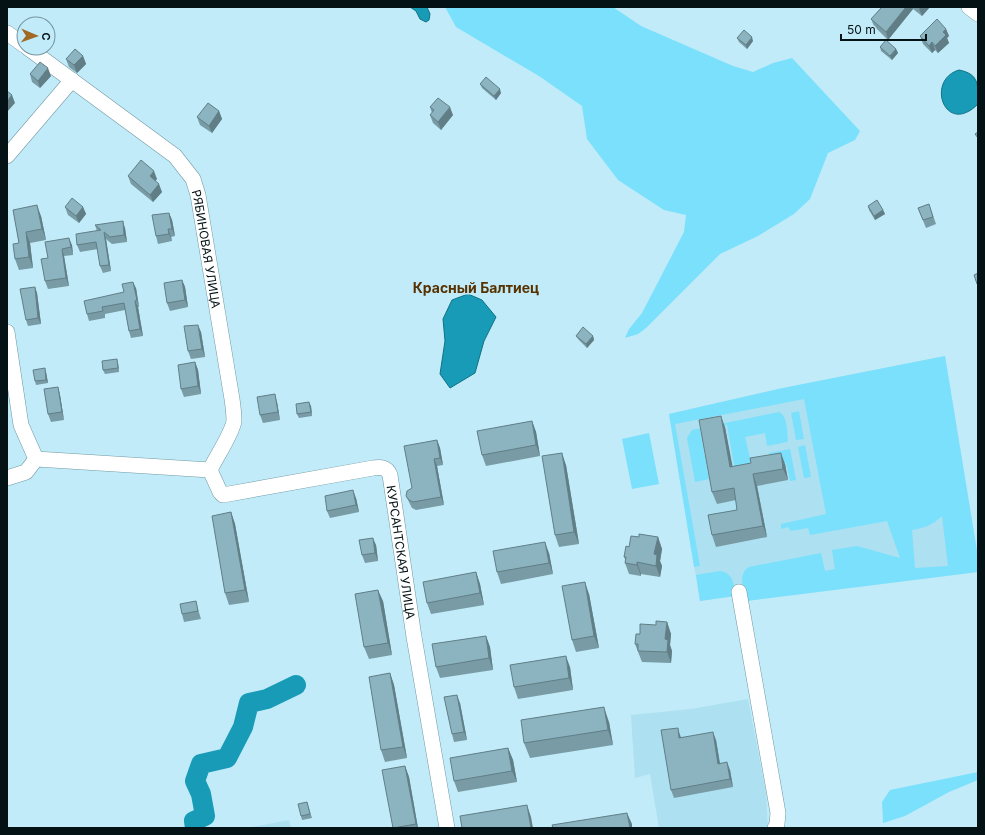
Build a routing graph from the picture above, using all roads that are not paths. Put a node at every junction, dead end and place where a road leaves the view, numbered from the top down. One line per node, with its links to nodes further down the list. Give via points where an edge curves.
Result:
1 (969, 7): 2 (street)
2 (978, 14)
3 (7, 33): 4 (street)
4 (16, 39)
5 (39, 56): 6 (street, РЯБИНОВАЯ УЛИЦА)
6 (72, 80): 7 (street); 10 (street, РЯБИНОВАЯ УЛИЦА, via 174,156 196,186 234,411 231,431)
7 (7, 156)
8 (7, 332): 9 (street, via 22,425)
9 (36, 459): 10 (street); 11 (street, via 26,472)
10 (210, 470): 13 (street, КУРСАНТСКАЯ УЛИЦА, via 223,495 373,468 388,470)
11 (7, 478)
12 (739, 592): 14 (street, via 778,813)
13 (447, 828)
14 (775, 828)

